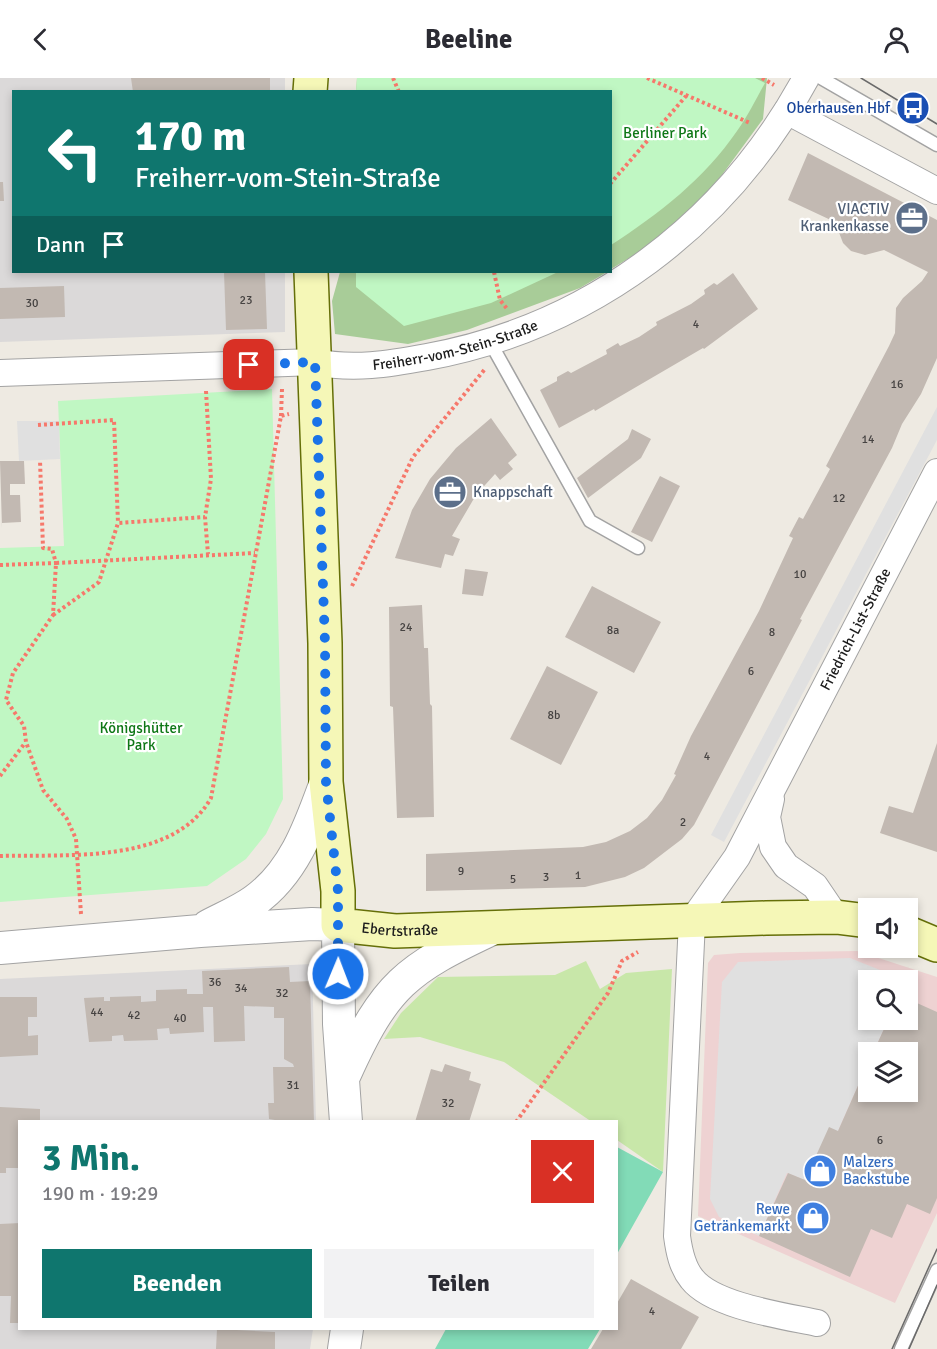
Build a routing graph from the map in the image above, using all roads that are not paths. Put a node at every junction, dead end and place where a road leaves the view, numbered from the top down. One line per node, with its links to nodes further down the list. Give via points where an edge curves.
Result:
1 (806, 78): 3 (street, Freiherr-vom-Stein-Straße)
2 (821, 78): 4 (lane)
3 (787, 111): 5 (street); 7 (street, Freiherr-vom-Stein-Straße, via 729,189 679,238 635,271 523,329)
4 (937, 145)
5 (937, 190)
6 (311, 273): 8 (main road)
7 (493, 349): 8 (street, Freiherr-vom-Stein-Straße, via 352,367); 11 (lane, via 590,521)
8 (315, 362): 9 (street, Freiherr-vom-Stein-Straße); 12 (main road)
9 (0, 373)
10 (937, 472): 13 (street, Friedrich-List-Straße)
11 (638, 548)
12 (326, 782): 17 (main road); 19 (street, via 300,846 275,882 252,902)
13 (773, 787): 14 (street, Friedrich-List-Straße, via 767,817 772,847 786,866 815,886); 16 (street, Friedrich-List-Straße, via 737,857)
14 (836, 917): 15 (main road, Ebertstraße); 16 (main road, Ebertstraße)
15 (858, 920)
16 (692, 921): 18 (main road, Ebertstraße); 26 (street, via 679,1254 693,1280 704,1290 746,1308)
17 (338, 925): 18 (main road, Ebertstraße, via 395,931); 19 (street, Ebertstraße); 23 (street)
18 (494, 928): 23 (street, via 438,954 396,987 365,1029)
19 (200, 931): 22 (street, Ebertstraße)
20 (918, 937): 21 (main road)
21 (937, 945)
22 (0, 948)
23 (344, 1075): 24 (street)
24 (346, 1120)
25 (937, 1270): 29 (lane)
26 (817, 1323)
27 (347, 1330): 28 (street)
28 (344, 1349)
29 (901, 1349)

